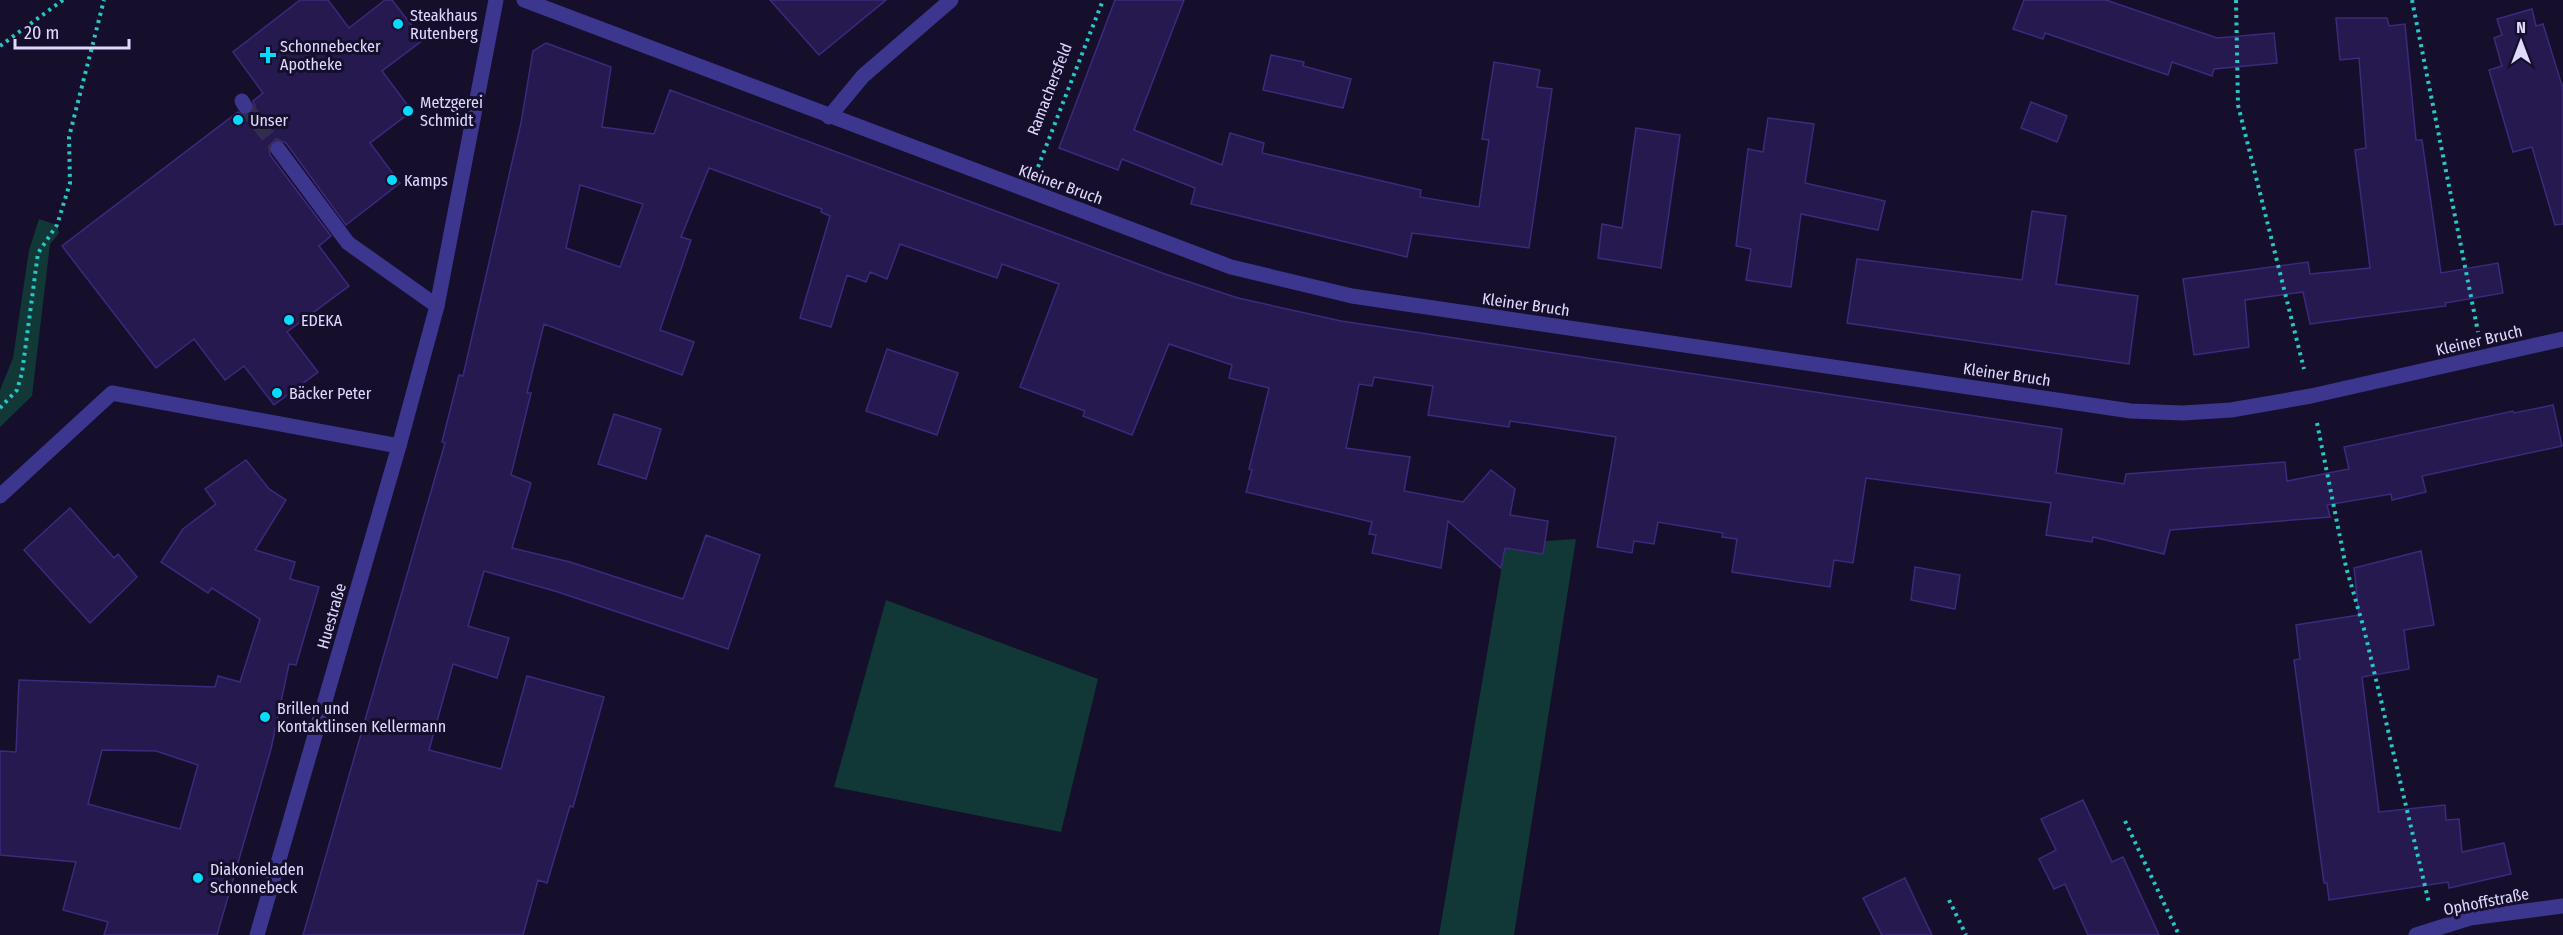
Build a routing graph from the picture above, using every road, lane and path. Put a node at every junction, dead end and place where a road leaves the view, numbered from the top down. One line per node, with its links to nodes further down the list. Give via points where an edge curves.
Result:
1 (63, 0): 9 (path)
2 (104, 0): 17 (path, via 69,137 70,183 57,225 38,253 22,373 17,390)
3 (496, 0): 13 (street, Huestraße)
4 (524, 0): 10 (street, Kleiner Bruch)
5 (951, 0): 10 (street, via 863,76)
6 (1102, 0): 12 (path, Ramachersfeld)
7 (2236, 0): 16 (path, via 2238,105)
8 (2412, 0): 15 (path)
9 (0, 46)
10 (829, 117): 12 (street, Kleiner Bruch)
11 (278, 149): 13 (street, via 348,243)
12 (1029, 191): 16 (street, Kleiner Bruch, via 1231,267 1352,296 2131,411 2231,410)
13 (437, 306): 18 (street, Huestraße)
14 (2563, 339): 15 (street, Kleiner Bruch)
15 (2483, 358): 16 (street, Kleiner Bruch)
16 (2311, 396): 23 (path, via 2346,567)
17 (0, 408)
18 (399, 446): 19 (street, via 112,393); 24 (street, Huestraße)
19 (0, 496)
20 (2125, 821): 26 (path)
21 (1949, 900): 25 (path)
22 (2563, 906): 23 (street, Ophoffstraße, via 2470,918)
23 (2435, 929): 27 (street, Ophoffstraße)
24 (257, 935)
25 (1966, 935)
26 (2179, 935)
27 (2416, 935)

